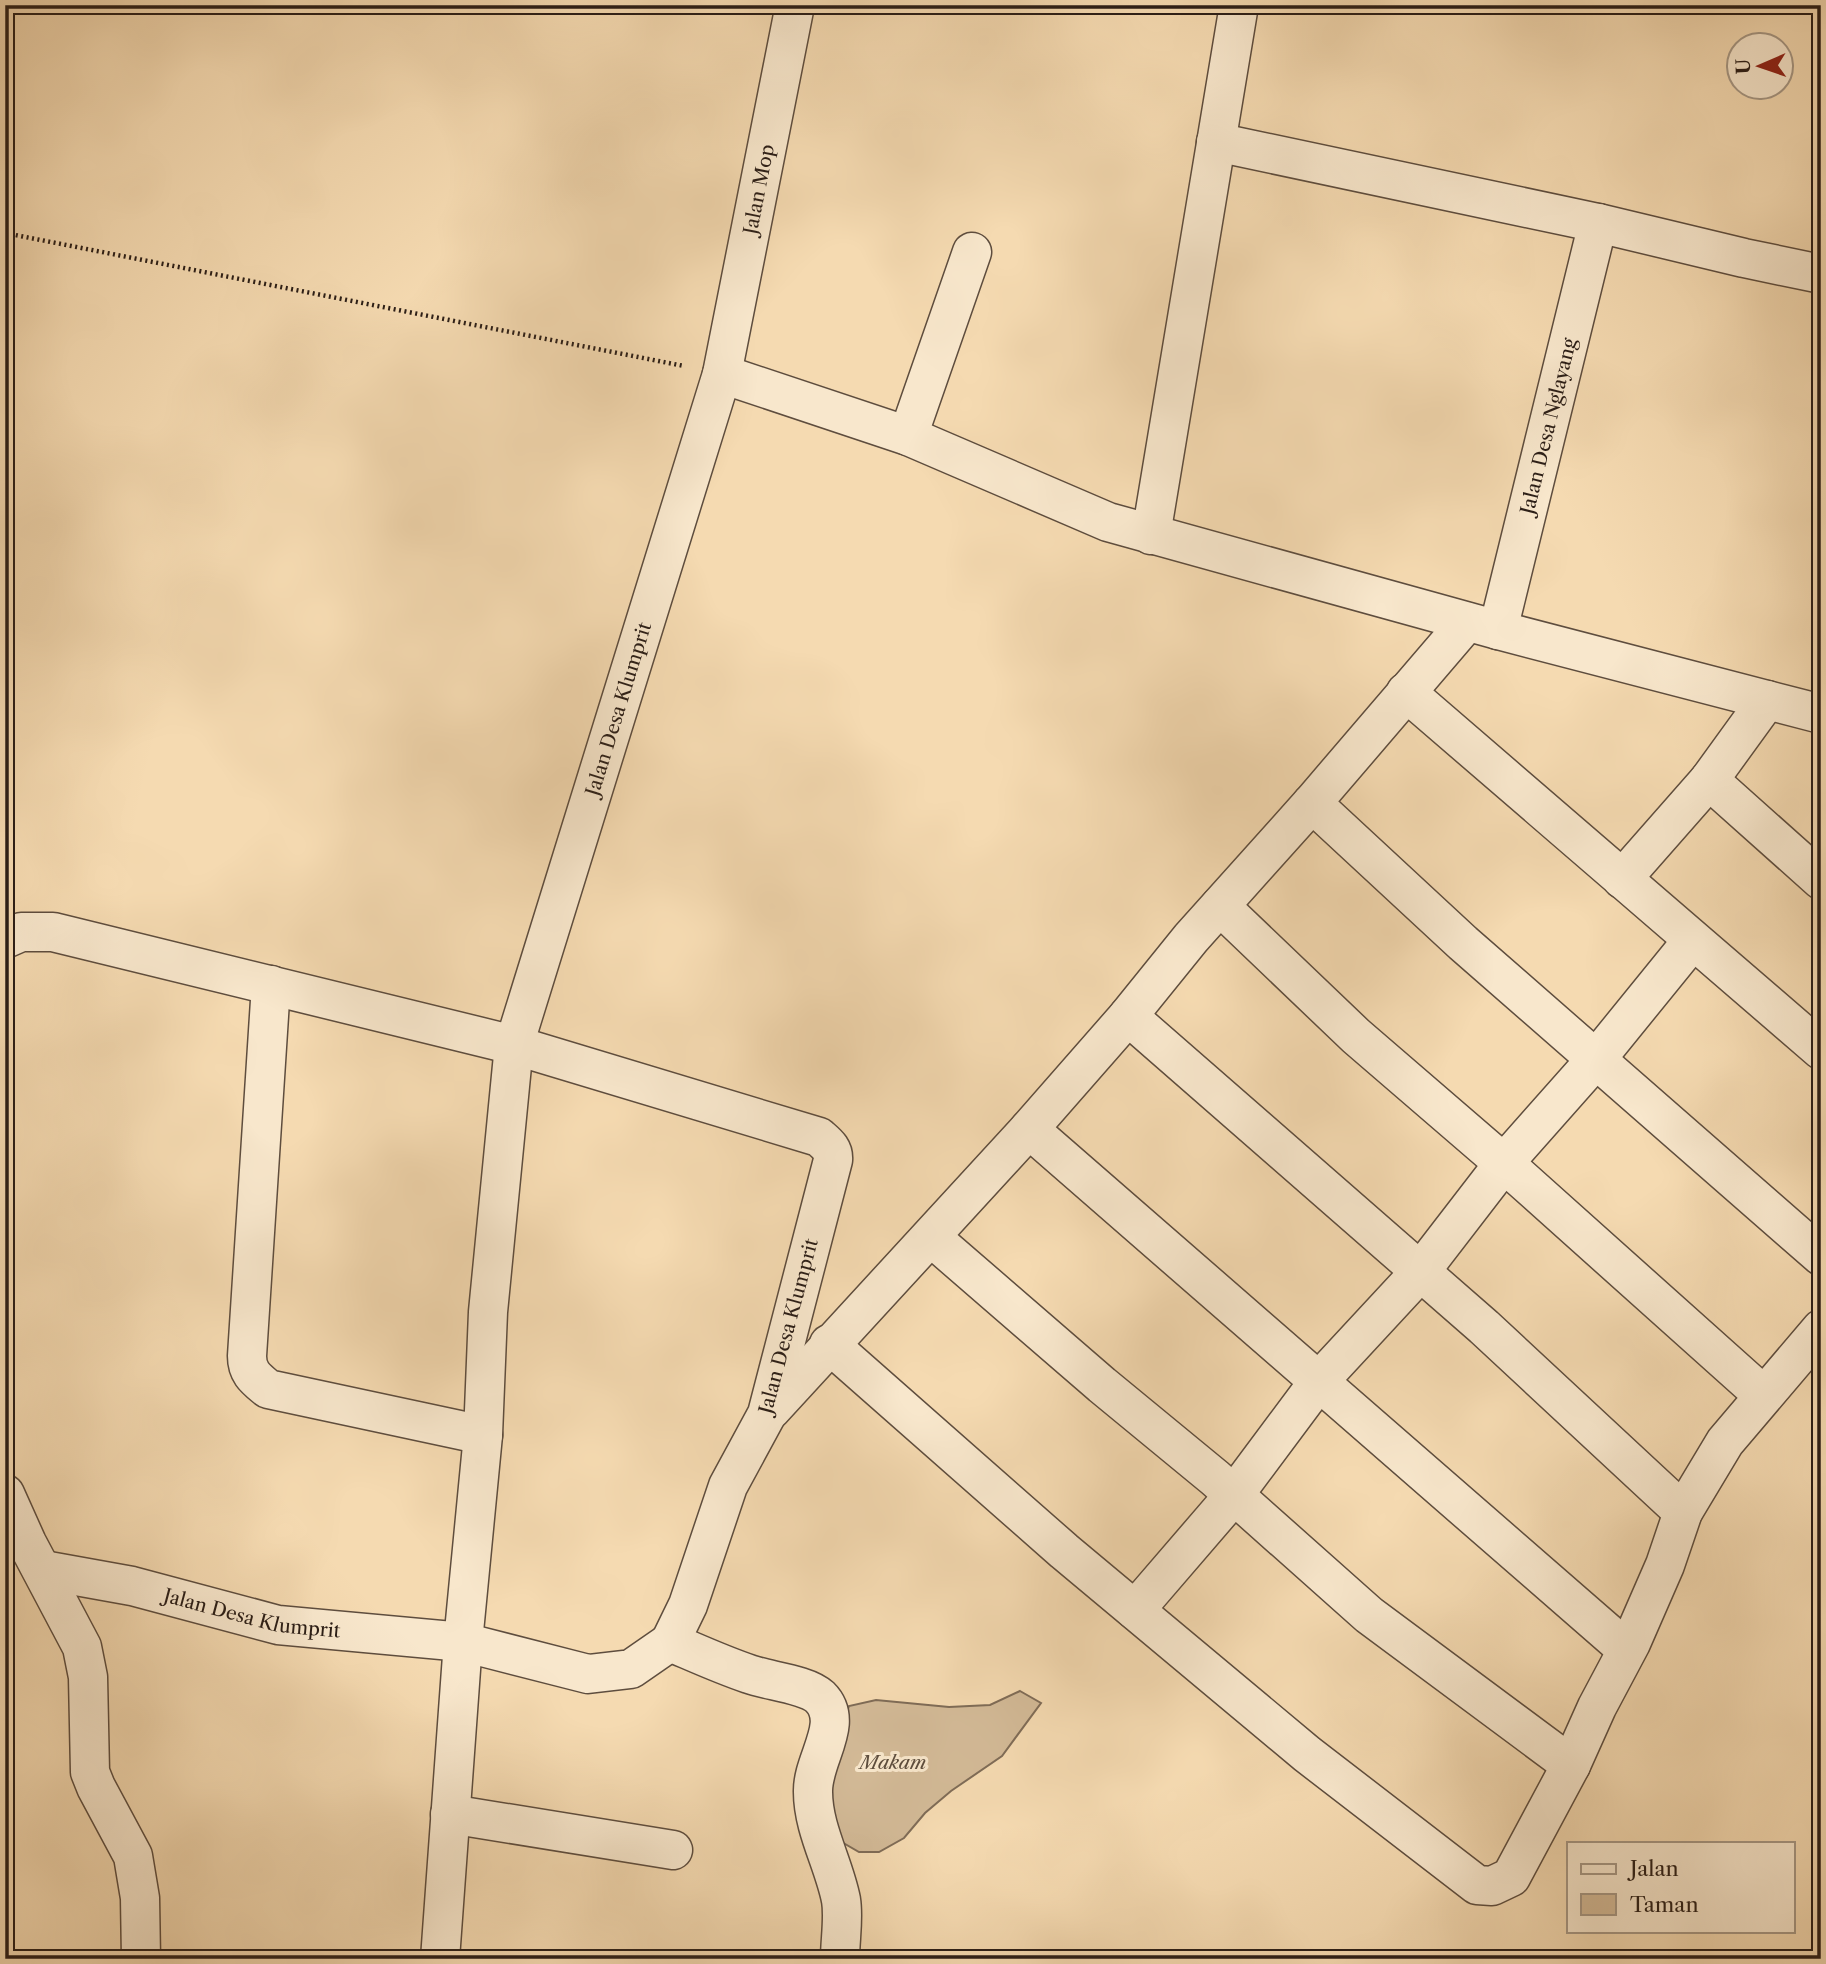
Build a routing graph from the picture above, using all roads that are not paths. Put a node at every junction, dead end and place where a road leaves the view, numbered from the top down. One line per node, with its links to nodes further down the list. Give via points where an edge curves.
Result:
1 (795, 5): 7 (street, Jalan Mop)
2 (1239, 5): 3 (street)
3 (1216, 142): 4 (street); 9 (street)
4 (1598, 223): 6 (street); 10 (street, Jalan Desa Nglayang)
5 (972, 252): 8 (street)
6 (1821, 274)
7 (722, 374): 8 (street); 23 (street, Jalan Desa Klumprit)
8 (908, 436): 9 (street, via 1108,522)
9 (1151, 535): 10 (street)
10 (1482, 626): 11 (street); 12 (street)
11 (1406, 692): 15 (street); 16 (street)
12 (1768, 700): 13 (street); 14 (street)
13 (1821, 714)
14 (1709, 780): 16 (street); 17 (street)
15 (1312, 803): 18 (street); 25 (street, via 1463,943)
16 (1622, 879): 20 (street)
17 (1821, 880)
18 (1220, 906): 22 (street); 27 (street, via 1356,1036)
19 (5, 939): 21 (street, Jalan Desa Klumprit, via 21,932 52,932)
20 (1692, 941): 24 (street); 25 (street)
21 (271, 985): 23 (street, Jalan Desa Klumprit); 36 (street, via 247,1356 251,1375 268,1389)
22 (1128, 1016): 26 (street); 30 (street)
23 (514, 1045): 35 (street, Jalan Desa Klumprit, via 819,1137 831,1148 833,1160); 36 (street, Jalan Desa Klumprit, via 488,1312)
24 (1821, 1050)
25 (1597, 1058): 27 (street); 29 (street)
26 (1029, 1129): 28 (street); 33 (street)
27 (1504, 1163): 30 (street); 34 (street)
28 (931, 1237): 32 (street); 38 (street)
29 (1821, 1256)
30 (1420, 1272): 33 (street); 39 (street)
31 (1821, 1329): 34 (street)
32 (829, 1344): 35 (street); 41 (street)
33 (1320, 1381): 38 (street); 44 (street)
34 (1763, 1395): 39 (street, via 1725,1442)
35 (767, 1414): 43 (street, Jalan Desa Klumprit, via 728,1486 688,1605)
36 (483, 1435): 42 (street, Jalan Desa Klumprit)
37 (5, 1494): 40 (street)
38 (1234, 1494): 41 (street); 45 (street, via 1369,1615)
39 (1683, 1512): 44 (street, via 1665,1565)
40 (43, 1570): 42 (street, Jalan Desa Klumprit, via 132,1586 278,1625); 48 (street, via 86,1661 90,1772 133,1856 140,1898)
41 (1135, 1610): 45 (street, via 1307,1754 1477,1885 1492,1886 1511,1877)
42 (463, 1642): 43 (street, via 588,1674 631,1669); 46 (street, Jalan Desa Klumprit)
43 (670, 1642): 50 (street, via 750,1675 806,1689 830,1709 831,1722 812,1791 841,1902)
44 (1626, 1649): 45 (street)
45 (1572, 1765)
46 (450, 1814): 47 (street); 49 (street, Jalan Desa Klumprit)
47 (673, 1850)
48 (141, 1959)
49 (440, 1959)
50 (840, 1959)

